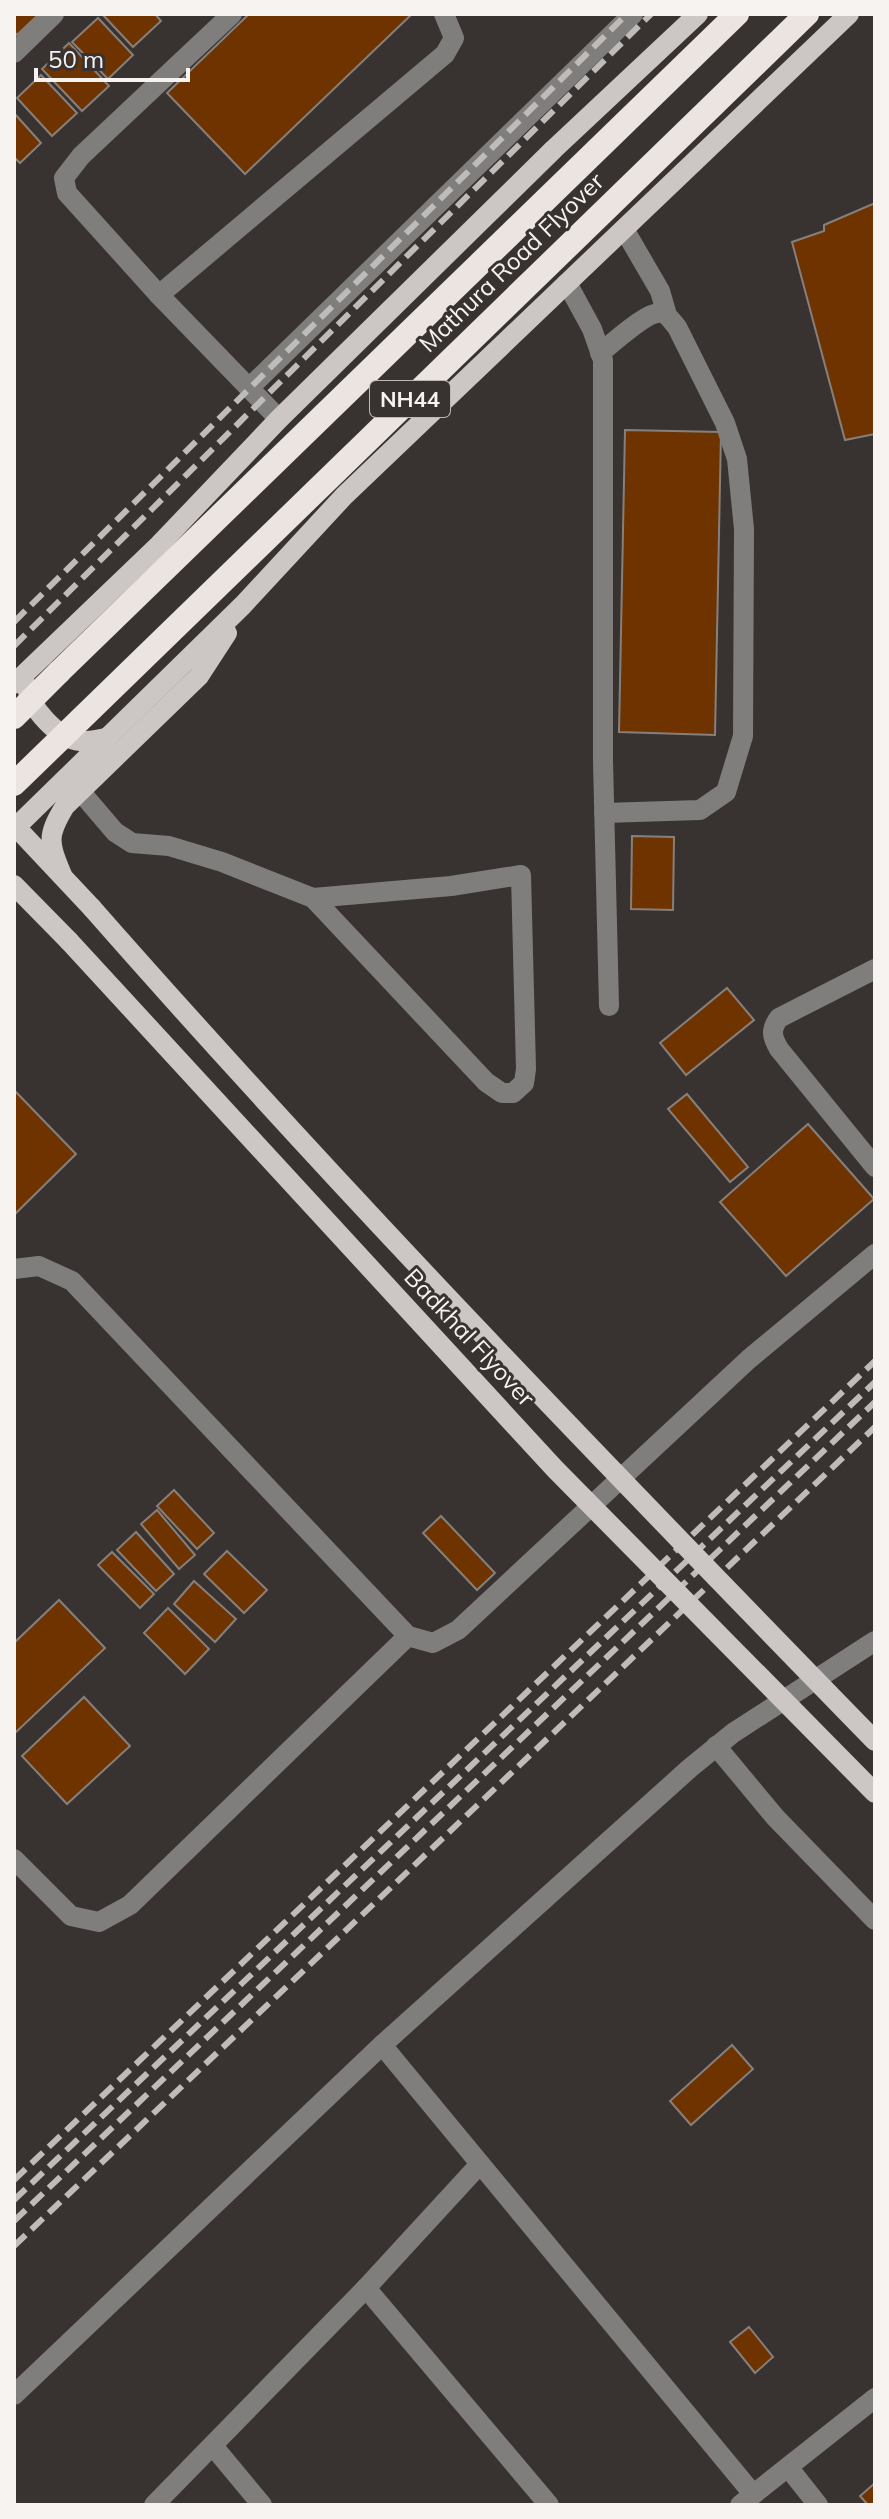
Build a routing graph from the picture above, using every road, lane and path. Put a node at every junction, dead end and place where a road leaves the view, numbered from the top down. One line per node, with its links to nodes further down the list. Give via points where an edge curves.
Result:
1 (54, 14): 9 (street)
2 (232, 14): 12 (street, via 64,178 67,193)
3 (444, 14): 12 (street, via 454,38 445,54)
4 (633, 14): 15 (street)
5 (698, 14): 16 (main road)
6 (737, 14): 19 (highway, Mathura Road Flyover / NH44, bridge)
7 (807, 14): 21 (highway, Mathura Road Flyover / NH44, bridge)
8 (849, 14): 10 (main road)
9 (14, 53)
10 (624, 229): 11 (main road); 13 (street, via 660,291)
11 (567, 283): 14 (street); 17 (main road, via 344,496)
12 (159, 295): 15 (street)
13 (667, 315): 14 (street, via 646,317); 23 (street, via 695,361 737,459 744,529 743,736 726,792 700,810)
14 (600, 353): 23 (street)
15 (249, 388): 16 (street)
16 (279, 419): 18 (main road, via 159,545)
17 (243, 605): 20 (main road); 22 (main road, via 199,676)
18 (21, 677): 20 (main road, via 37,709 68,738)
19 (14, 717)
20 (107, 738): 24 (main road)
21 (14, 784)
22 (80, 791): 25 (main road, via 51,828); 27 (street, via 115,832 132,843 169,846 209,858)
23 (604, 813): 31 (street)
24 (15, 827): 25 (main road, Badkhal Flyover)
25 (62, 875): 37 (main road, Badkhal Flyover, bridge, via 500,1355)
26 (14, 885): 29 (main road, Badkhal Flyover)
27 (313, 898): 27 (street, via 486,1082 502,1093 513,1093 524,1083 521,875)
28 (14, 902): 29 (main road)
29 (36, 907): 39 (main road, Badkhal Flyover, bridge, via 555,1469)
30 (875, 969): 32 (street, via 779,1018 772,1037)
31 (609, 1006)
32 (875, 1167)
33 (875, 1254): 35 (street, via 749,1359 458,1630 433,1643)
34 (14, 1269): 35 (street, via 39,1266 72,1281)
35 (408, 1636): 40 (street, via 130,1905 99,1922 71,1916)
36 (875, 1641): 38 (street)
37 (875, 1741)
38 (716, 1746): 41 (street, via 775,1817); 42 (street)
39 (875, 1793)
40 (14, 1859)
41 (875, 1920)
42 (382, 2045): 43 (street); 45 (street)
43 (480, 2164): 44 (street); 49 (street)
44 (366, 2288): 47 (street); 52 (street)
45 (14, 2395)
46 (875, 2398): 48 (street)
47 (213, 2446): 50 (street); 51 (street)
48 (788, 2467): 49 (street); 53 (street)
49 (746, 2499)
50 (154, 2505)
51 (262, 2505)
52 (549, 2505)
53 (818, 2505)

